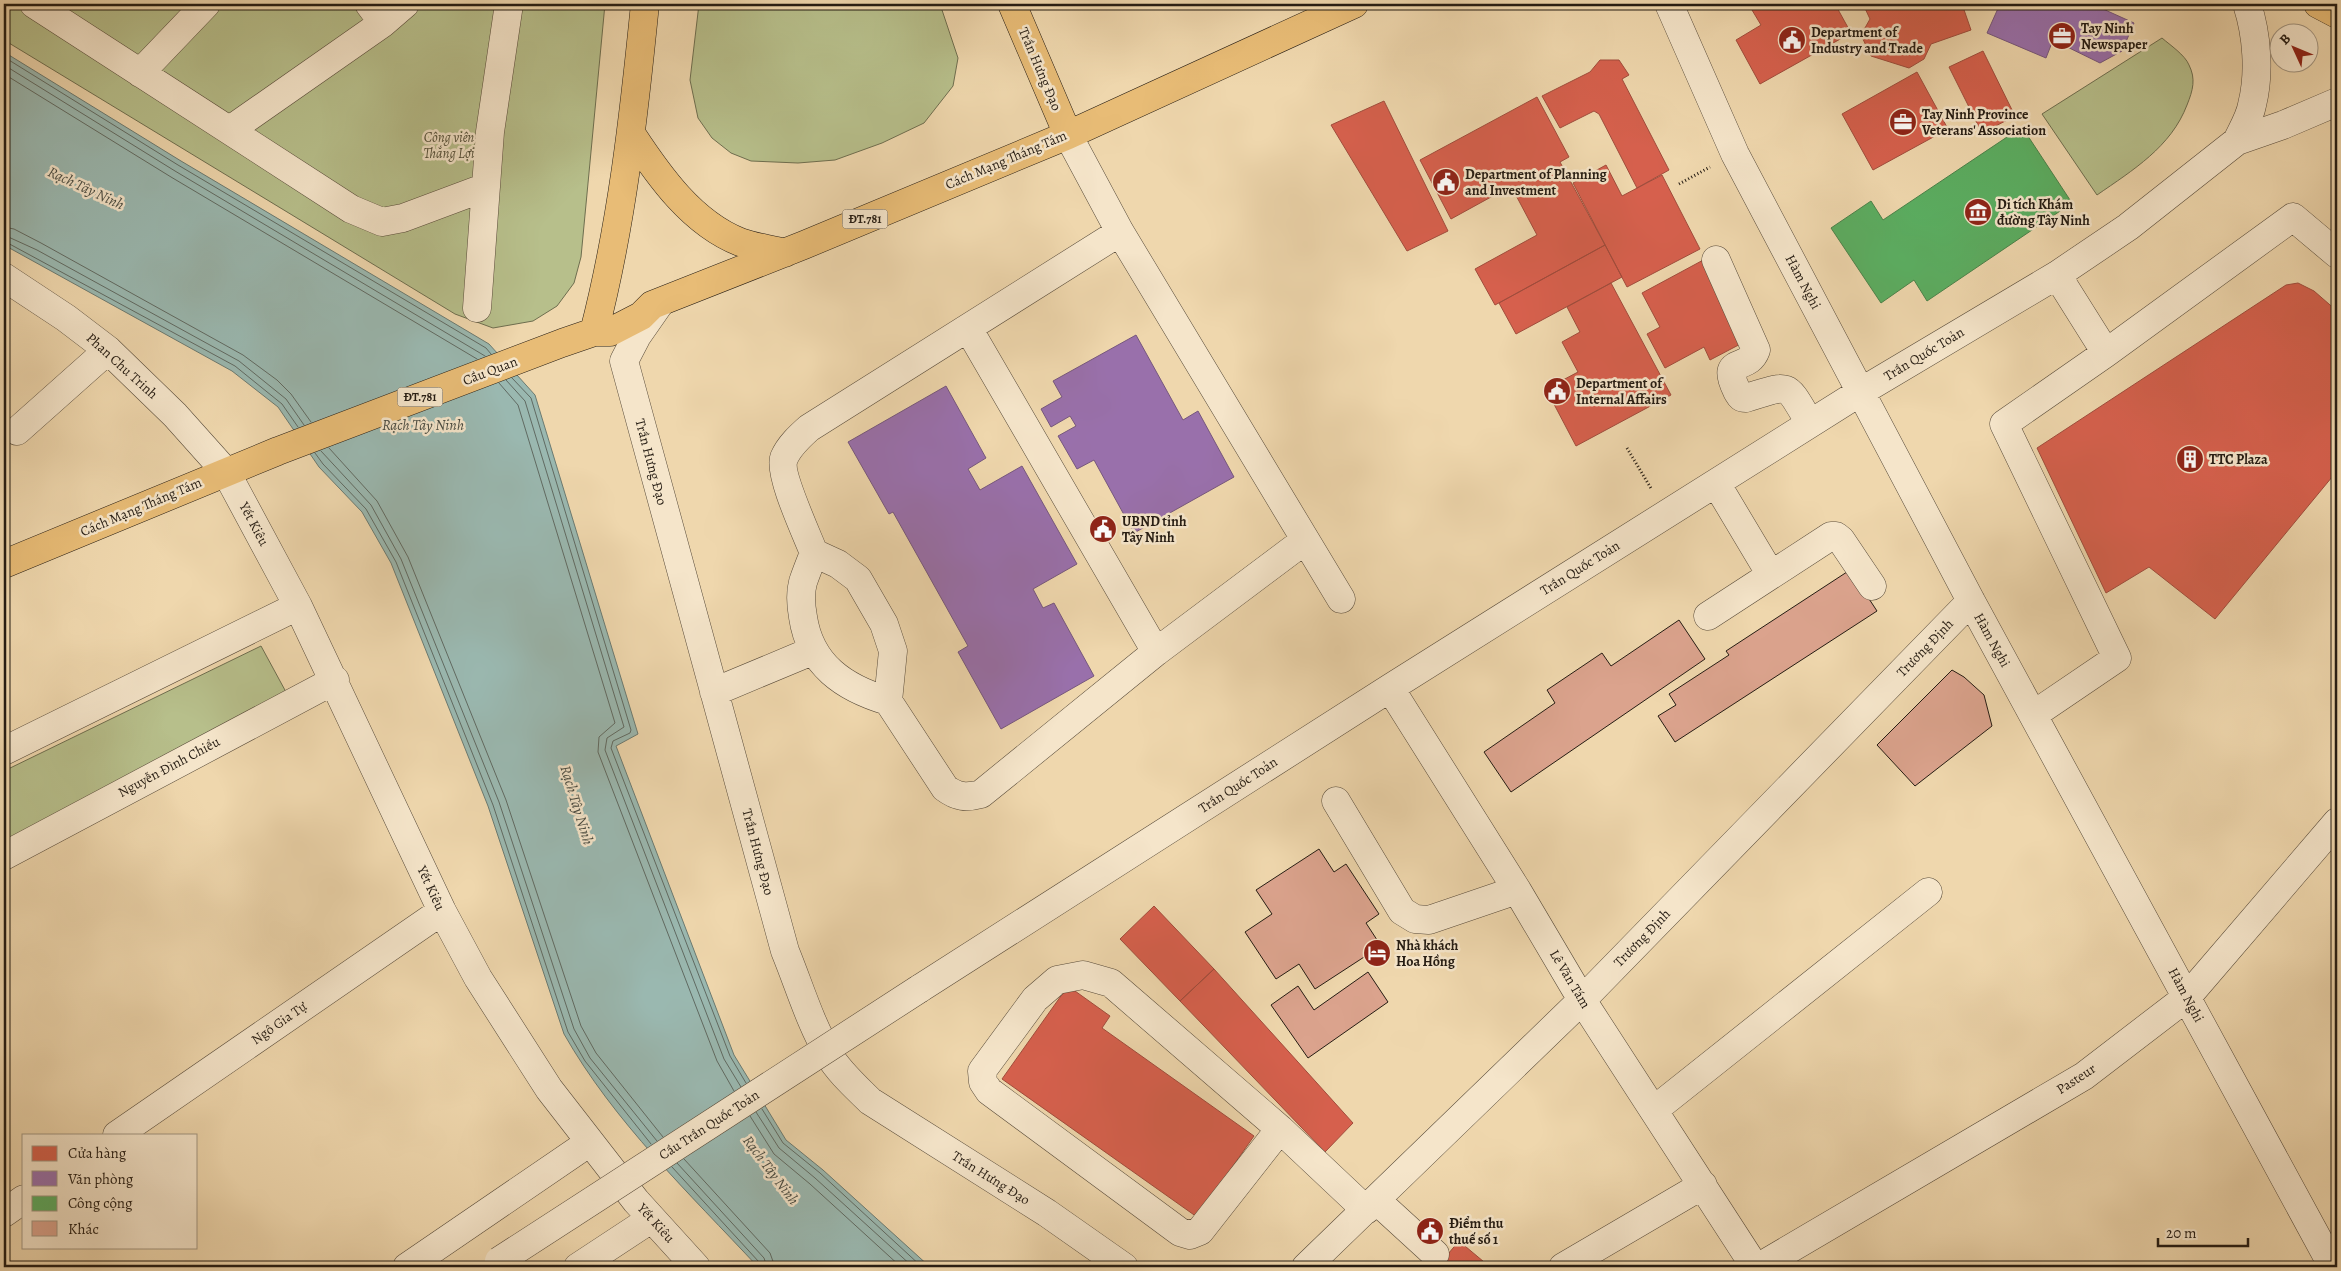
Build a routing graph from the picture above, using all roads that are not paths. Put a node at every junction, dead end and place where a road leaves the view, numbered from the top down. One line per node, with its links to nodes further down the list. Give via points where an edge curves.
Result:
1 (34, 4): 13 (street)
2 (206, 4): 13 (street)
3 (405, 4): 11 (street)
4 (509, 4): 19 (street, via 490,132)
5 (646, 4): 16 (main road)
6 (1012, 4): 17 (main road, Trần Hưng Đạo)
7 (1354, 4): 17 (main road, Cách Mạng Tháng Tám / ĐT.781)
8 (1669, 4): 33 (street, Hàm Nghi, via 1735,154)
9 (2247, 4): 18 (street, Trần Quốc Toản, via 2256,49 2256,80 2252,106)
10 (2318, 4): 12 (main road)
11 (376, 14): 15 (street)
12 (2337, 14)
13 (140, 73): 15 (street)
14 (2337, 102): 18 (street, Trần Quốc Toản)
15 (230, 130): 19 (street, via 352,209 382,222 403,218)
16 (632, 135): 21 (main road, via 683,202 705,221 739,242); 29 (main road, via 607,278)
17 (1068, 135): 20 (street); 21 (main road, Cách Mạng Tháng Tám / ĐT.781)
18 (2237, 141): 24 (street, Trần Quốc Toản, via 2128,227)
19 (486, 187): 27 (street)
20 (1120, 232): 28 (street); 39 (street)
21 (784, 253): 26 (main road, Cách Mạng Tháng Tám / ĐT.781)
22 (2337, 254): 31 (street, via 2293,217)
23 (1716, 260): 34 (street, via 1756,350 1730,371 1739,395 1746,398 1786,388)
24 (2057, 275): 31 (street); 33 (street, Trần Quốc Toản)
25 (4, 277): 30 (street, Phan Chu Trinh)
26 (657, 303): 29 (main road, Cách Mạng Tháng Tám, via 635,303 603,318); 32 (street)
27 (477, 308)
28 (968, 328): 40 (street, via 809,428 790,448 783,459 784,474); 49 (street)
29 (581, 337): 32 (street); 36 (main road, Cầu Quan / ĐT.781)
30 (108, 350): 35 (street); 37 (street, Phan Chu Trinh, via 175,415)
31 (2106, 353): 54 (street, via 2004,424 2118,658)
32 (624, 361): 52 (street, Trần Hưng Đạo)
33 (1862, 391): 34 (street, Trần Quốc Toản); 45 (street, Hàm Nghi)
34 (1810, 423): 38 (street, Trần Quốc Toản)
35 (17, 431)
36 (278, 451): 37 (main road, Cách Mạng Tháng Tám / ĐT.781)
37 (226, 472): 41 (main road, Cách Mạng Tháng Tám / ĐT.781); 46 (street, Yết Kiêu)
38 (1716, 482): 42 (street); 51 (street, Trần Quốc Toản)
39 (1304, 541): 44 (street); 49 (street)
40 (814, 553): 48 (street, via 803,584 801,606); 53 (street, via 838,564 858,579 884,624 893,651)
41 (4, 564)
42 (1772, 574): 43 (street, via 1831,536 1836,536); 47 (street)
43 (1872, 586)
44 (1341, 598)
45 (1971, 601): 54 (street, Hàm Nghi); 64 (street, Trương Định)
46 (298, 606): 50 (street, Yết Kiêu); 55 (street)
47 (1708, 616)
48 (812, 651): 52 (street); 53 (street, via 834,674 874,697)
49 (1156, 652): 53 (street, via 981,794 971,797 954,795 945,788)
50 (335, 680): 58 (street, Nguyễn Đình Chiểu); 61 (street, Yết Kiêu)
51 (1390, 688): 59 (street, Lê Văn Tám); 62 (street, Trần Quốc Toản)
52 (714, 692): 79 (street, Trần Hưng Đạo, via 785,951 830,1056 870,1101 1047,1213)
53 (888, 701)
54 (2033, 715): 63 (street, Hàm Nghi)
55 (4, 751)
56 (1336, 801): 59 (street, via 1402,911 1415,919 1429,920)
57 (2337, 822): 63 (street, Pasteur)
58 (4, 856)
59 (1517, 890): 64 (street, Lê Văn Tám)
60 (1928, 892): 65 (street)
61 (442, 911): 67 (street, Ngô Gia Tự); 68 (street, Yết Kiêu, via 483,986 549,1089)
62 (919, 989): 75 (street, Cầu Trần Quốc Toản, bridge)
63 (2187, 997): 82 (street, Pasteur, via 2084,1076); 83 (street, Hàm Nghi)
64 (1582, 1000): 65 (street, Lê Văn Tám); 71 (street, Trương Định)
65 (1654, 1110): 69 (street, Lê Văn Tám)
66 (1280, 1129): 66 (street, via 1200,1231 1190,1234 1180,1232 989,1091 983,1082 982,1071 1045,989 1057,980 1083,975 1111,983); 71 (street)
67 (118, 1134)
68 (590, 1142): 73 (street, Yết Kiêu); 76 (street)
69 (1703, 1185): 81 (street); 82 (street, Lê Văn Tám)
70 (22, 1200): 72 (street)
71 (1371, 1205): 74 (street); 80 (street, Trương Định)
72 (4, 1213)
73 (651, 1219): 77 (street); 78 (street, Yết Kiêu)
74 (1435, 1254)
75 (495, 1264)
76 (407, 1267)
77 (578, 1267)
78 (696, 1267)
79 (1124, 1267)
80 (1306, 1267)
81 (1563, 1267)
82 (1757, 1267)
83 (2333, 1267)

